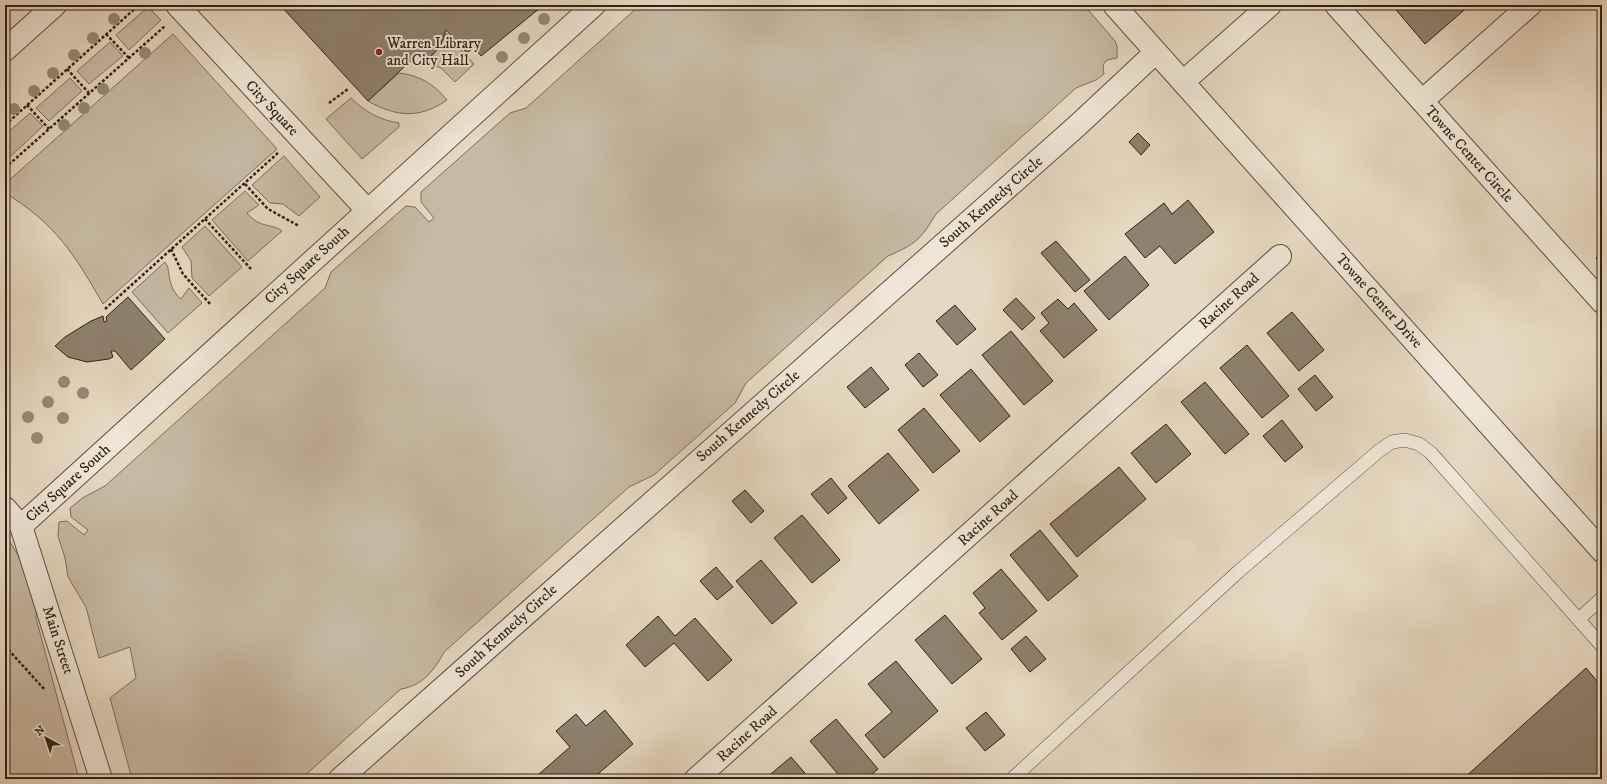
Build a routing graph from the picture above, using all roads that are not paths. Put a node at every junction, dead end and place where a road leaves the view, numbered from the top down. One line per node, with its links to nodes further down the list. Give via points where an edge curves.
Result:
1 (55, 5): 8 (street)
2 (594, 5): 12 (street, City Square South)
3 (1114, 5): 9 (street, Towne Center Drive)
4 (1270, 5): 10 (street)
5 (1336, 5): 11 (street, Towne Center Circle)
6 (1530, 5): 11 (street)
7 (173, 14): 12 (street, City Square)
8 (5, 50)
9 (1156, 52): 10 (street, Towne Center Drive); 22 (street, South Kennedy Circle, via 1078,125)
10 (1183, 82): 17 (street, Towne Center Drive)
11 (1422, 101): 14 (street, Towne Center Circle)
12 (366, 210): 16 (street, City Square South)
13 (1280, 256): 23 (street, Racine Road)
14 (1602, 302)
15 (5, 508): 16 (street, Main Street)
16 (21, 526): 21 (street, Main Street)
17 (1602, 551)
18 (1602, 598): 19 (lane)
19 (1579, 619): 20 (lane); 24 (lane, via 1431,453 1420,444 1405,440 1392,442 1347,477 1239,571)
20 (1602, 646)
21 (101, 779)
22 (340, 779)
23 (696, 779)
24 (1012, 779)

